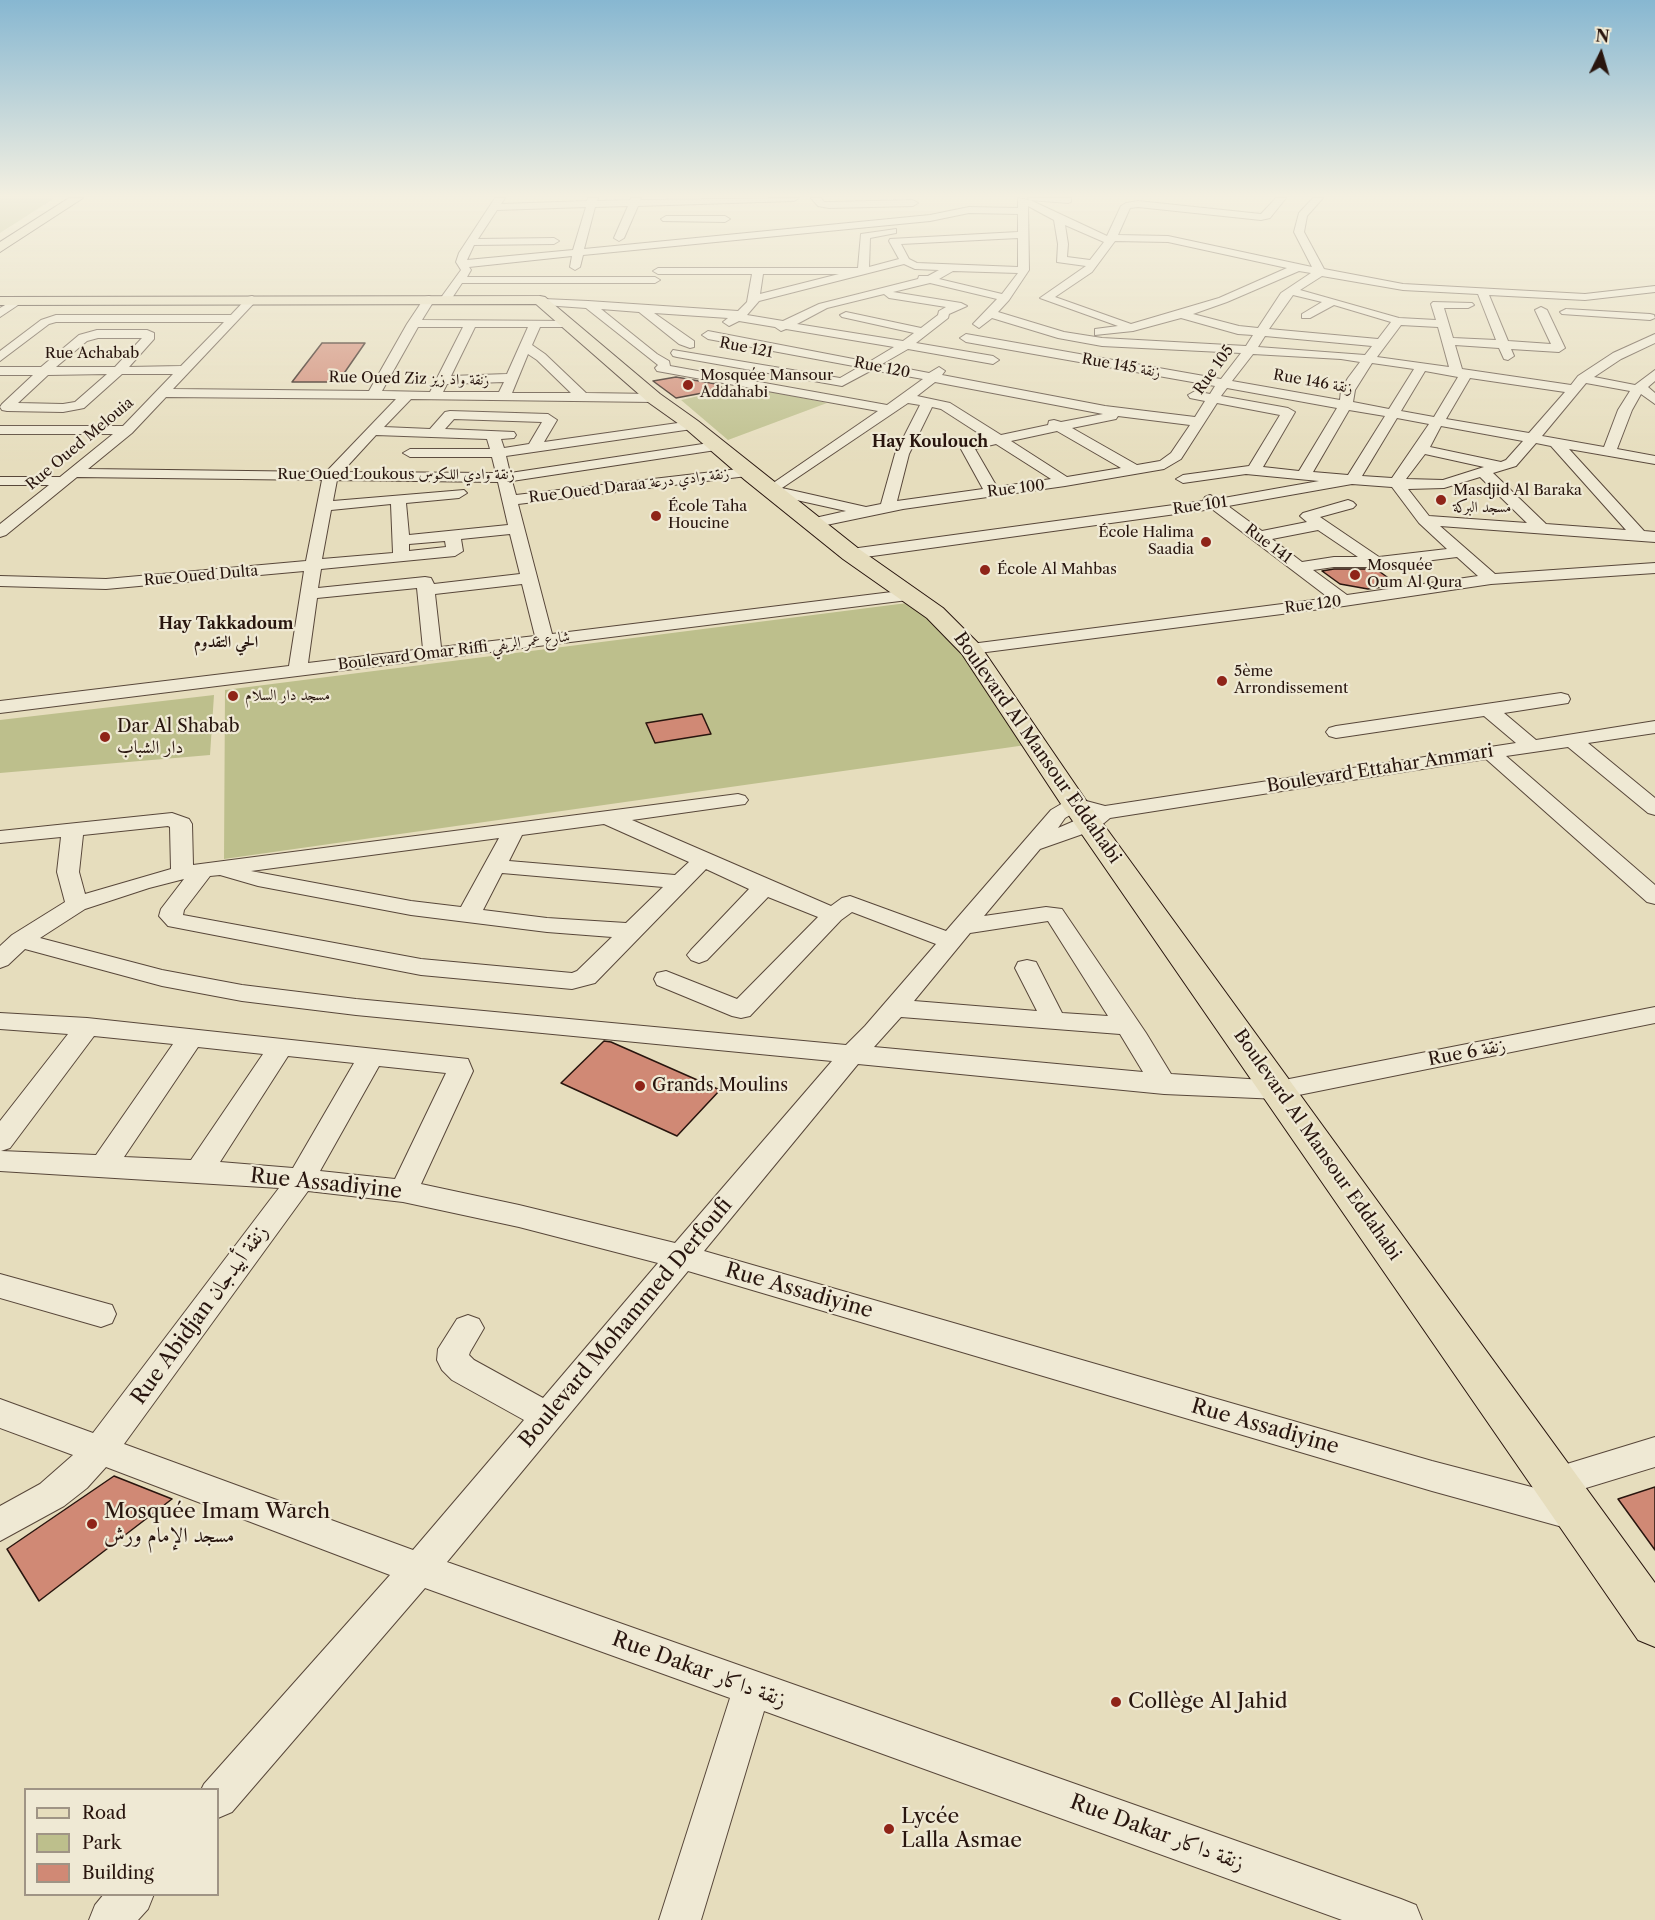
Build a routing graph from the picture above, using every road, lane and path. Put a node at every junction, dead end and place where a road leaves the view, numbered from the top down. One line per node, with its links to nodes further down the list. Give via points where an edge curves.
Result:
1 (454, 288): 30 (street)
2 (567, 288): 37 (street)
3 (572, 288): 26 (street)
4 (613, 288): 18 (street)
5 (656, 288): 18 (street)
6 (754, 288): 31 (street)
7 (796, 288): 24 (street)
8 (901, 288): 23 (street)
9 (944, 288): 39 (street)
10 (1023, 288): 39 (street)
11 (1049, 288): 20 (street)
12 (1070, 288): 20 (street)
13 (1252, 288): 46 (street)
14 (1296, 288): 21 (street, Rue 105)
15 (1339, 288): 41 (street)
16 (1360, 288): 25 (street)
17 (1425, 288): 22 (street)
18 (651, 289): 26 (street); 48 (street); 78 (street, via 683,341)
19 (1655, 289): 22 (street, via 1589,297)
20 (1067, 291): 63 (street, via 1045,299)
21 (1290, 291): 36 (street); 68 (street, Rue 105)
22 (1482, 291): 40 (street)
23 (881, 293): 27 (street); 39 (street)
24 (770, 294): 31 (street); 38 (street)
25 (1390, 297)
26 (589, 298): 37 (street); 90 (street)
27 (860, 298): 38 (street); 45 (street)
28 (252, 299): 29 (main road); 34 (main road); 52 (street, Rue Oued Melouia)
29 (429, 299): 30 (main road); 58 (street)
30 (446, 299): 37 (main road)
31 (754, 300): 35 (street); 48 (street)
32 (0, 301): 33 (main road)
33 (17, 301): 34 (main road); 44 (street)
34 (102, 301): 53 (street)
35 (734, 301)
36 (1333, 301): 41 (street); 49 (street)
37 (550, 302): 57 (main road, Boulevard Al Mansour Eddahabi)
38 (823, 306): 61 (street)
39 (984, 307): 42 (street); 45 (street); 70 (street); 73 (street)
40 (1495, 307): 54 (street, via 1438,304); 80 (street)
41 (1372, 309): 54 (street); 56 (street); 60 (street)
42 (1033, 313)
43 (1140, 313): 55 (street)
44 (0, 314)
45 (943, 314): 65 (street)
46 (1181, 314): 55 (street); 68 (street)
47 (846, 315): 65 (street)
48 (739, 316): 61 (street); 69 (street)
49 (1306, 316)
50 (1653, 316): 71 (street, via 1643,323 1643,328); 80 (street, via 1536,310 1559,348)
51 (142, 318): 52 (street); 53 (street); 67 (street)
52 (234, 318): 93 (street, Rue Oued Melouia)
53 (86, 319): 86 (street, via 48,321)
54 (1441, 319): 56 (street); 75 (street)
55 (1163, 320): 63 (street)
56 (1398, 321): 77 (street)
57 (568, 323): 59 (street); 106 (main road, Boulevard Al Mansour Eddahabi)
58 (413, 324): 64 (street); 111 (street)
59 (536, 324): 64 (street); 74 (street)
60 (1353, 324)
61 (784, 325): 76 (street); 81 (street)
62 (1077, 325): 66 (street)
63 (1133, 327): 66 (street); 82 (street)
64 (468, 330): 72 (street); 103 (street)
65 (924, 332): 81 (street)
66 (1100, 332): 70 (street)
67 (126, 333): 95 (street, via 87,336); 96 (street, via 150,336)
68 (1259, 333): 77 (street); 83 (street, Rue 105)
69 (708, 335): 76 (street, Rue 120); 78 (street)
70 (1062, 335): 79 (street); 82 (street, via 1102,342)
71 (1655, 335): 102 (street, Rue 101)
72 (486, 336)
73 (966, 338): 79 (street, Rue 146 زنقة); 85 (street)
74 (523, 340): 100 (street); 116 (street)
75 (1448, 341): 80 (street); 98 (street)
76 (751, 342): 87 (street); 91 (street, Rue 120)
77 (1378, 343): 88 (street)
78 (690, 344): 84 (street)
79 (999, 344): 105 (street, Rue 146 زنقة)
80 (1503, 345): 104 (street)
81 (905, 346): 85 (street); 91 (street)
82 (1186, 347): 83 (street)
83 (1249, 351): 88 (street); 105 (street, Rue 105)
84 (677, 353): 87 (street, Rue 121); 90 (street)
85 (954, 353): 89 (street); 101 (street)
86 (0, 357)
87 (716, 359): 91 (street, Rue 121, via 833,382 843,381); 97 (street)
88 (1368, 359): 92 (street); 122 (street, via 1350,383)
89 (1006, 362)
90 (663, 366): 97 (street); 106 (street)
91 (867, 366): 101 (street, Rue 120)
92 (1421, 368): 98 (street); 126 (street)
93 (185, 370): 96 (street, Rue Achabab); 110 (street, Rue Oued Melouia)
94 (0, 371): 95 (street, Rue Achabab)
95 (44, 371): 96 (street, Rue Achabab); 123 (street, via 7,406)
96 (118, 371): 123 (street, via 79,405)
97 (692, 373): 124 (street)
98 (1461, 373): 104 (street); 128 (street)
99 (1655, 374): 108 (street)
100 (511, 378): 103 (street); 115 (street)
101 (933, 379): 114 (street, Rue 120); 118 (street)
102 (1582, 379): 107 (street, Rue 101); 108 (street)
103 (443, 380): 113 (street)
104 (1517, 381): 107 (street)
105 (1224, 383): 119 (street, Rue 105); 122 (street, Rue 146 زنقة)
106 (641, 386): 117 (main road, Boulevard Al Mansour Eddahabi)
107 (1573, 389): 141 (street, Rue 101)
108 (1638, 389): 120 (street); 148 (street)
109 (1178, 392): 119 (street, Rue 145 زنقة)
110 (163, 393): 111 (street, Rue Oued Ziz زنقة واد زيز); 135 (street, Rue Oued Melouia)
111 (373, 395): 112 (street, Rue Oued Ziz زنقة واد زيز)
112 (408, 395): 113 (street, Rue Oued Ziz زنقة واد زيز); 136 (street)
113 (435, 396): 115 (street, Rue Oued Ziz زنقة واد زيز)
114 (1015, 396): 125 (street); 127 (street, Rue 120); 132 (street)
115 (504, 397): 116 (street, Rue Oued Ziz زنقة واد زيز)
116 (583, 398): 117 (street, Rue Oued Ziz زنقة واد زيز)
117 (654, 398): 131 (main road, Boulevard Al Mansour Eddahabi)
118 (905, 398): 121 (street); 124 (street)
119 (1213, 398): 129 (street, Rue 105); 155 (street, Rue 145 زنقة, via 1288,414)
120 (1655, 400)
121 (928, 402): 125 (street); 176 (street, via 902,454)
122 (1346, 404): 126 (street, Rue 146 زنقة); 159 (street)
123 (44, 407): 134 (street)
124 (889, 409): 153 (street)
125 (949, 409): 142 (street)
126 (1393, 412): 128 (street, Rue 146 زنقة); 166 (street)
127 (1122, 413): 129 (street, Rue 120); 132 (street)
128 (1437, 420): 141 (street, Rue 146 زنقة); 147 (street)
129 (1198, 422): 152 (street, Rue 105, via 1176,456)
130 (614, 424): 140 (street)
131 (692, 425): 140 (street); 145 (main road, Boulevard Al Mansour Eddahabi)
132 (1060, 428): 142 (street); 156 (street)
133 (0, 430): 134 (street)
134 (21, 430): 135 (street); 144 (street)
135 (127, 430): 162 (street, Rue Oued Melouia)
136 (373, 431): 137 (street); 158 (street)
137 (429, 433): 138 (street); 139 (street, via 451,414 548,418); 149 (street)
138 (493, 434): 139 (street); 150 (street)
139 (541, 435): 146 (street)
140 (626, 435): 146 (street)
141 (1534, 437): 143 (street, Rue 146 زنقة); 154 (street, Rue 101)
142 (996, 440): 168 (street); 171 (street, via 968,448)
143 (1554, 441): 148 (street, Rue 146 زنقة); 185 (street)
144 (7, 443)
145 (716, 446): 163 (street, Rue Oued Loukous زنقة وادي اللكوس); 165 (main road, Boulevard Al Mansour Eddahabi)
146 (533, 449): 150 (street)
147 (1421, 449): 154 (street); 169 (street)
148 (1609, 451): 151 (street, Rue 146 زنقة)
149 (410, 453): 150 (street); 160 (street)
150 (496, 453): 163 (street)
151 (1655, 460)
152 (1164, 465): 156 (street, Rue 100); 164 (street, Rue 141)
153 (805, 466): 165 (street); 165 (street, Rue Oued Daraa زنقة وادي درعة)
154 (1505, 466): 157 (street, Rue 101)
155 (1254, 470): 159 (street); 164 (street)
156 (1137, 471): 168 (street, Rue 100)
157 (1484, 473): 169 (street, Rue 101, via 1438,485); 181 (street)
158 (332, 474): 160 (street, Rue Oued Loukous زنقة وادي اللكوس); 162 (street, Rue Oued Loukous زنقة وادي اللكوس); 175 (street)
159 (1304, 474): 166 (street)
160 (395, 475): 161 (street, Rue Oued Loukous زنقة وادي اللكوس)
161 (458, 476): 163 (street, Rue Oued Loukous زنقة وادي اللكوس); 172 (street, via 460,505 438,506 436,495)
162 (68, 477): 167 (street, Rue Oued Loukous زنقة وادي اللكوس); 183 (street, Rue Oued Melouia)
163 (504, 478): 173 (street)
164 (1183, 478): 174 (street, Rue 141)
165 (756, 479): 173 (street, Rue Oued Daraa زنقة وادي درعة); 177 (street, Rue 100); 179 (main road, Boulevard Al Mansour Eddahabi)
166 (1352, 480): 169 (street, Rue 101); 170 (street, Rue 101)
167 (0, 481)
168 (1065, 483): 171 (street, Rue 100)
169 (1396, 483): 178 (street)
170 (1320, 486): 174 (street, Rue 101); 180 (street, via 1349,506 1308,515)
171 (992, 492): 176 (street, Rue 100)
172 (398, 499): 175 (street); 188 (street)
173 (511, 500): 182 (street)
174 (1216, 504): 186 (street, Rue 141); 190 (street, Rue 101)
175 (323, 506): 192 (street)
176 (888, 507): 177 (street, Rue 100)
177 (868, 512): 179 (street, Rue 100)
178 (1424, 520): 181 (street); 189 (street)
179 (812, 523): 190 (main road, Boulevard Al Mansour Eddahabi)
180 (1318, 525): 186 (street); 191 (street)
181 (1540, 528): 184 (street)
182 (516, 529): 187 (street, Rue Oued Dulta); 196 (street)
183 (0, 532)
184 (1596, 532): 185 (street); 195 (street)
185 (1647, 536)
186 (1258, 537): 193 (street, Rue 141)
187 (454, 543): 188 (street, Rue Oued Dulta); 199 (street)
188 (401, 548): 192 (street, Rue Oued Dulta)
189 (1460, 552): 191 (street); 197 (street)
190 (851, 554): 202 (main road, Boulevard Al Mansour Eddahabi)
191 (1377, 562): 193 (street)
192 (313, 565): 198 (street, Rue Oued Dulta, via 105,584); 201 (street)
193 (1298, 567): 203 (street, Rue 141)
194 (1655, 568): 195 (street, Rue 120)
195 (1634, 570): 197 (street, Rue 120)
196 (528, 578): 199 (street); 204 (street)
197 (1491, 579): 203 (street, Rue 120)
198 (0, 581)
199 (465, 582): 200 (street)
200 (426, 586): 201 (street); 206 (street)
201 (309, 594): 207 (street)
202 (908, 595): 204 (street, Boulevard Omar Riffi شارع عمر الريفي); 205 (main road, Boulevard Al Mansour Eddahabi, via 946,622)
203 (1344, 601): 205 (street, Rue 120)
204 (544, 640): 206 (street, Boulevard Omar Riffi شارع عمر الريفي)
205 (971, 649): 218 (main road, Boulevard Al Mansour Eddahabi)
206 (434, 654): 207 (street, Boulevard Omar Riffi شارع عمر الريفي)
207 (298, 670): 209 (street, Boulevard Omar Riffi شارع عمر الريفي)
208 (1561, 699): 210 (street)
209 (0, 707)
210 (1488, 710): 212 (street); 214 (street)
211 (1655, 727): 213 (street, Boulevard Ettahar Ammari)
212 (1336, 732)
213 (1571, 739): 214 (street, Boulevard Ettahar Ammari); 217 (street)
214 (1531, 745): 215 (street, Boulevard Ettahar Ammari)
215 (1489, 752): 218 (street, Boulevard Ettahar Ammari); 228 (street)
216 (738, 800): 219 (street)
217 (1655, 809)
218 (1089, 814): 233 (street, Boulevard Mohammed Derfoufi, via 1032,845); 250 (main road, Boulevard Al Mansour Eddahabi)
219 (611, 819): 221 (street); 223 (street)
220 (73, 828): 222 (street); 225 (street, via 178,821 183,841); 229 (street, via 68,872)
221 (514, 830): 224 (street); 225 (street)
222 (0, 837)
223 (703, 860): 226 (street); 227 (street)
224 (495, 866): 226 (street); 231 (street)
225 (202, 870): 229 (street, via 141,883); 231 (street); 232 (street, via 173,909 171,916 176,921 421,968 580,981)
226 (679, 882): 232 (street)
227 (764, 887): 230 (street); 235 (street)
228 (1655, 897)
229 (77, 904): 234 (street)
230 (833, 915): 233 (street, via 852,903); 238 (street, via 741,1010)
231 (468, 916): 232 (street)
232 (631, 931)
233 (957, 934): 239 (street, Boulevard Mohammed Derfoufi); 243 (street, via 1054,914)
234 (20, 940): 236 (street); 247 (street, Rue 6 زنقة, via 162,978 242,993)
235 (699, 955)
236 (0, 960)
237 (1027, 968): 242 (street)
238 (666, 979)
239 (892, 1008): 242 (street); 247 (street, Boulevard Mohammed Derfoufi)
240 (1655, 1015): 250 (street, Rue 6 زنقة)
241 (0, 1021): 244 (street)
242 (1053, 1021): 243 (street)
243 (1128, 1026): 249 (street)
244 (87, 1027): 245 (street); 251 (street)
245 (191, 1038): 246 (street); 252 (street)
246 (281, 1047): 248 (street); 253 (street)
247 (852, 1054): 249 (street, Rue 6 زنقة); 256 (street, Boulevard Mohammed Derfoufi)
248 (371, 1057): 254 (street, Rue Abidjan زنقة أبيدجان); 255 (street, via 459,1065 460,1071)
249 (1164, 1085): 250 (street, Rue 6 زنقة)
250 (1279, 1090): 264 (main road, Boulevard Al Mansour Eddahabi)
251 (1, 1158): 252 (street, Rue Assadiyine)
252 (104, 1165): 253 (street, Rue Assadiyine)
253 (200, 1171): 254 (street, Rue Assadiyine)
254 (301, 1179): 255 (street, Rue Assadiyine); 262 (street, Rue Abidjan زنقة أبيدجان)
255 (403, 1191): 256 (street, Rue Assadiyine)
256 (682, 1257): 261 (street, Boulevard Mohammed Derfoufi); 265 (street, Rue Assadiyine)
257 (0, 1286): 258 (street)
258 (101, 1314)
259 (468, 1328): 261 (street, via 454,1349 453,1360 463,1370)
260 (0, 1413): 262 (street, Rue Dakar زنقة داكار)
261 (548, 1417): 267 (street, Boulevard Mohammed Derfoufi)
262 (100, 1450): 266 (street, Rue Abidjan زنقة أبيدجان, via 52,1495); 267 (street, Rue Dakar زنقة داكار)
263 (1655, 1452): 264 (street)
264 (1556, 1482): 265 (main road, Boulevard Al Mansour Eddahabi)
265 (1580, 1516): 268 (main road, Boulevard Al Mansour Eddahabi)
266 (0, 1525)
267 (419, 1569): 269 (street, Rue Dakar زنقة داكار); 270 (street, Boulevard Mohammed Derfoufi)
268 (1655, 1623)
269 (752, 1688): 273 (street); 274 (street, Rue Dakar زنقة داكار)
270 (219, 1797)
271 (131, 1896): 272 (street)
272 (110, 1920)
273 (680, 1920)
274 (1401, 1920)

